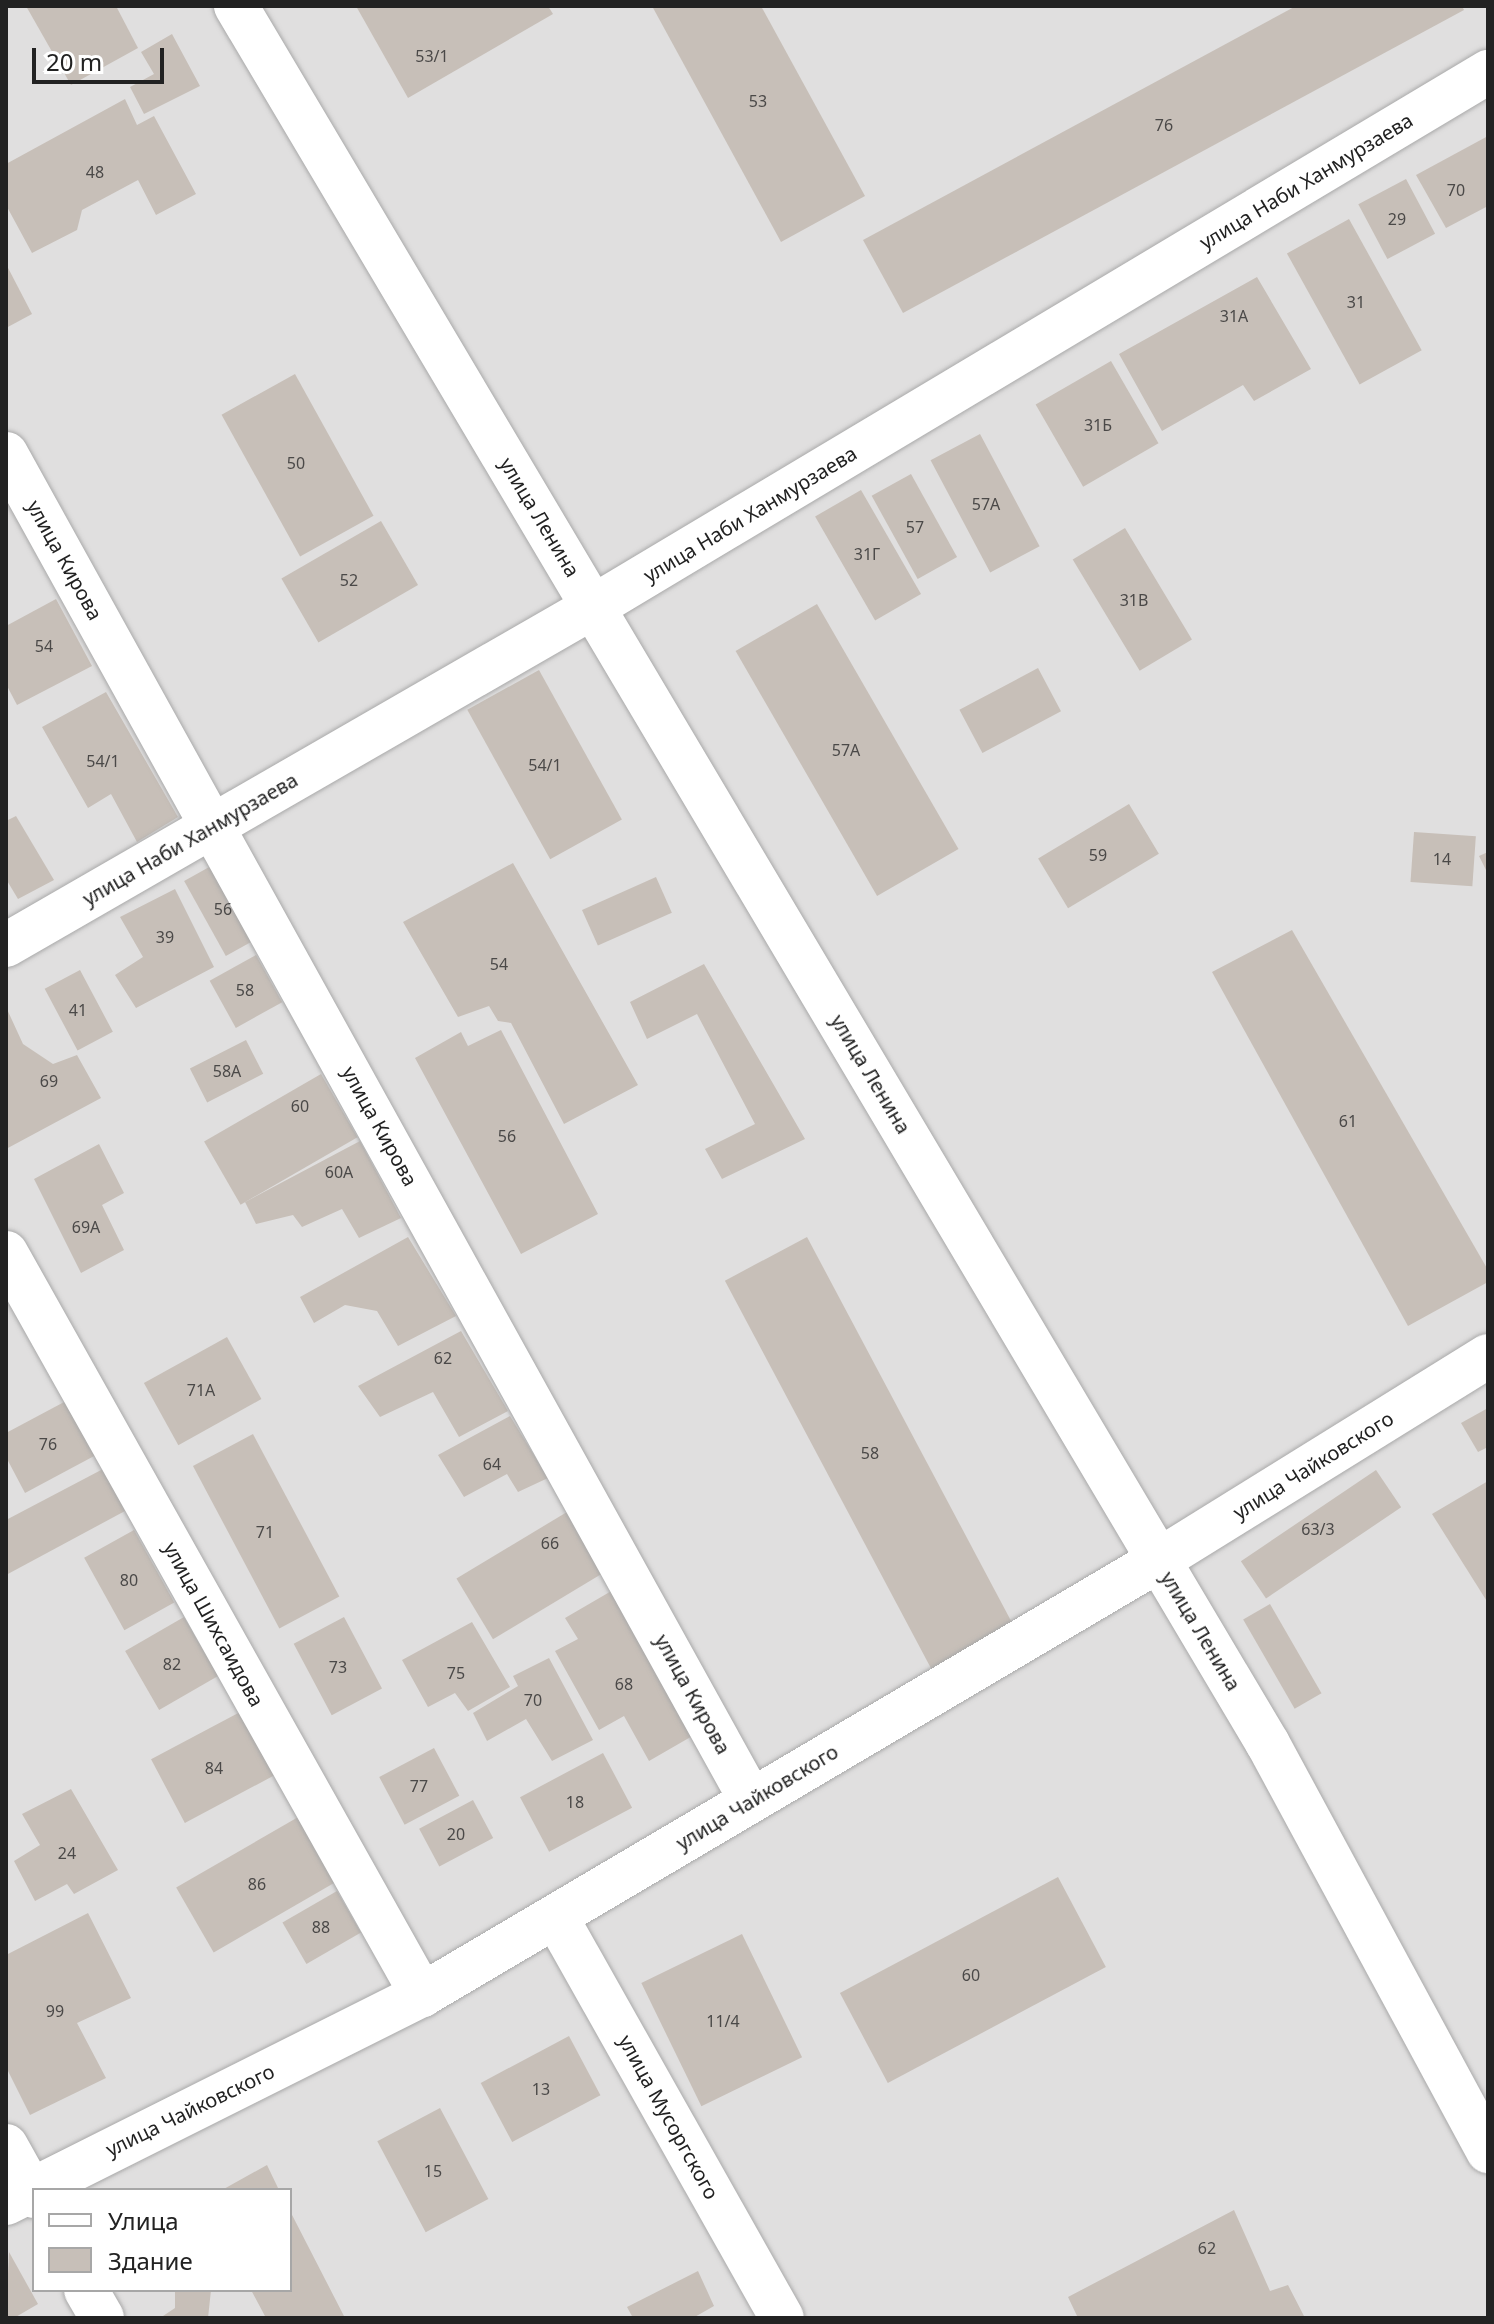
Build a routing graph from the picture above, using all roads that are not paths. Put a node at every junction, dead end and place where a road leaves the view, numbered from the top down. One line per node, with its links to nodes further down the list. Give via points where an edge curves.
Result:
1 (236, 6): 4 (street, улица Ленина)
2 (1488, 72): 4 (street, улица Наби Ханмурзаева)
3 (6, 454): 5 (street, улица Кирова)
4 (593, 607): 5 (street, улица Наби Ханмурзаева); 9 (street, улица Ленина)
5 (214, 825): 6 (street, улица Наби Ханмурзаева); 10 (street, улица Кирова)
6 (6, 945)
7 (6, 1253): 12 (street, улица Шихсаидова)
8 (1488, 1356): 9 (street, улица Чайковского)
9 (1159, 1560): 10 (street, улица Чайковского); 14 (street, улица Ленина, via 1268,1744)
10 (751, 1800): 11 (street, улица Чайковского)
11 (556, 1917): 12 (street, улица Чайковского); 19 (street, улица Мусоргского)
12 (422, 1995): 15 (street, улица Чайковского)
13 (6, 2146): 16 (street)
14 (1488, 2151)
15 (39, 2188)
16 (23, 2196)
17 (87, 2292): 18 (street)
18 (102, 2318)
19 (782, 2318)

